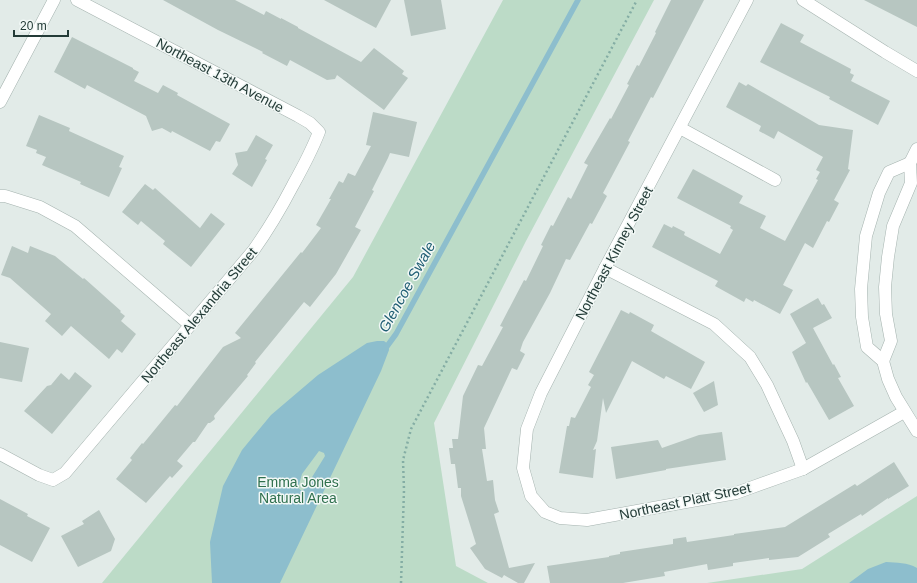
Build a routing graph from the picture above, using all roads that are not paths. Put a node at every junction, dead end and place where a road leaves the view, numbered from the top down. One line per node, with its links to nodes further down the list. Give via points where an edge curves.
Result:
1 (54, 0): 6 (street)
2 (77, 0): 8 (street, Northeast 13th Avenue, via 298,116)
3 (748, 0): 7 (street, Northeast Kinney Street)
4 (803, 0): 5 (street)
5 (917, 71)
6 (0, 102)
7 (680, 128): 11 (street); 13 (street, Northeast Kinney Street)
8 (319, 132): 14 (street, Northeast Alexandria Street, via 306,162 270,227 253,251)
9 (917, 149): 10 (street)
10 (910, 163): 15 (street, via 911,184 893,226 888,257 885,287 891,341); 15 (street, via 889,172 879,193 866,236 861,289 862,317 868,347)
11 (775, 180)
12 (0, 196): 14 (street, via 40,207 75,226)
13 (605, 268): 19 (street, via 714,324 750,357 767,385); 20 (street, Northeast Kinney Street, via 541,393 528,429 523,468 531,496)
14 (190, 325): 18 (street, Northeast Alexandria Street, via 65,473 52,480)
15 (883, 361): 16 (street, via 888,379)
16 (904, 412): 17 (street); 19 (street, Northeast Platt Street)
17 (917, 431)
18 (0, 454)
19 (803, 469): 20 (street, Northeast Platt Street, via 736,493 587,520 560,518)
20 (544, 512)

